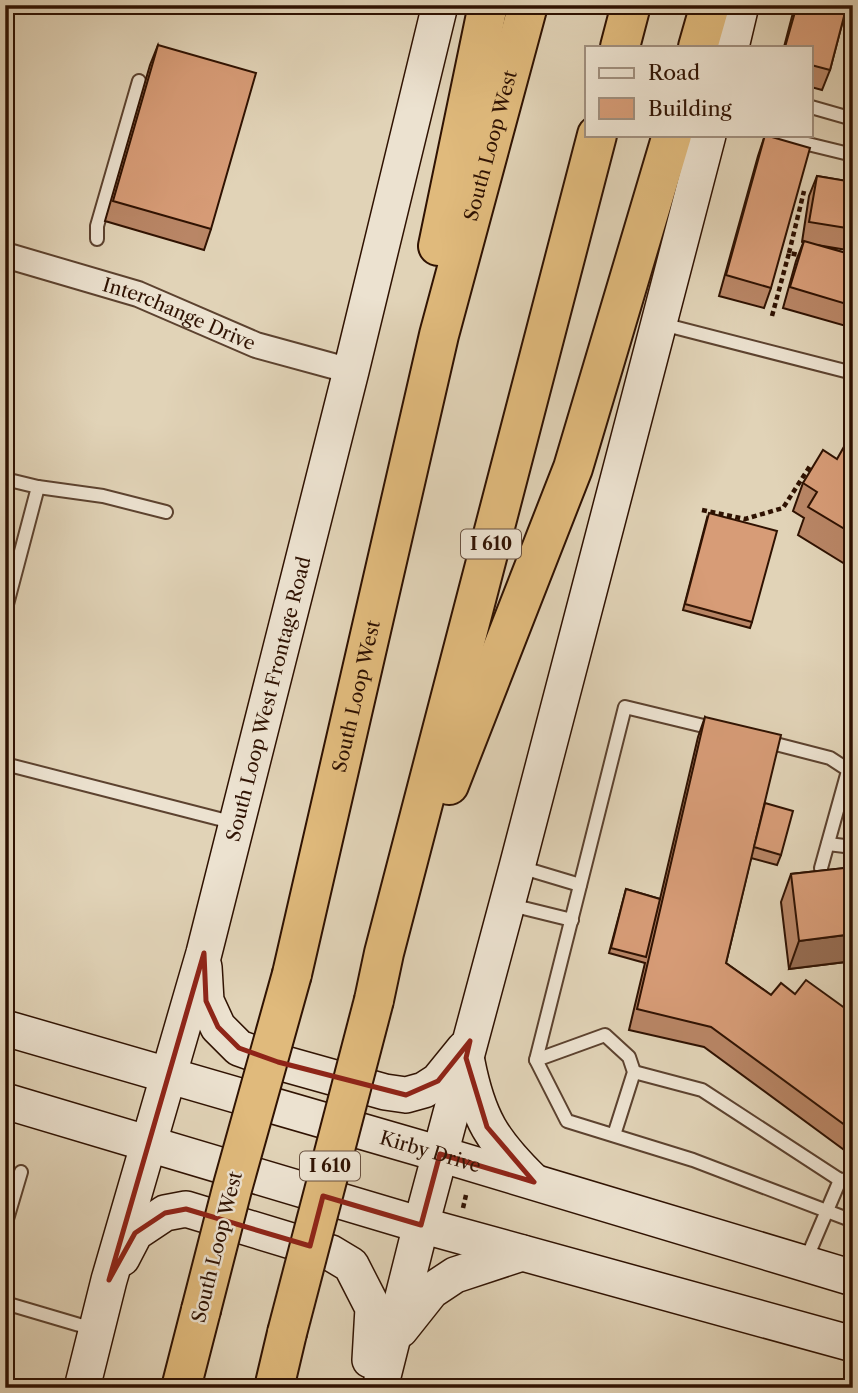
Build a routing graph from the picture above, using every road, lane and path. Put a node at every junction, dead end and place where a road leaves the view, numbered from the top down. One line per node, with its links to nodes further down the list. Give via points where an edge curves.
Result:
1 (440, 5): 26 (main road, South Loop West Frontage Road)
2 (488, 5): 25 (highway, via 432,276)
3 (528, 5): 25 (highway, South Loop West)
4 (631, 5): 7 (highway)
5 (710, 5): 8 (highway)
6 (741, 5): 9 (main road)
7 (620, 46)
8 (698, 46)
9 (730, 46)
10 (139, 80): 19 (lane)
11 (812, 107): 12 (lane)
12 (853, 120)
13 (597, 136): 47 (highway, I 610)
14 (672, 136): 47 (highway, via 573,468)
15 (708, 136): 24 (main road)
16 (775, 136): 17 (lane)
17 (853, 155)
18 (804, 191): 20 (path)
19 (97, 239)
20 (789, 253): 22 (path); 23 (path)
21 (5, 255): 26 (street, Interchange Drive, via 138,295 256,345)
22 (814, 259)
23 (772, 316)
24 (659, 323): 27 (lane); 41 (main road)
25 (439, 335): 73 (highway, South Loop West, bridge, via 292,974)
26 (351, 371): 38 (main road, South Loop West Frontage Road)
27 (853, 373)
28 (810, 466): 31 (path, via 783,508 744,519)
29 (5, 479): 30 (lane)
30 (38, 487): 32 (lane, via 103,496); 33 (lane)
31 (702, 510)
32 (166, 512)
33 (5, 612)
34 (725, 732): 43 (lane, via 625,707)
35 (751, 738): 37 (lane, via 830,758)
36 (5, 764): 38 (lane)
37 (850, 772): 39 (lane)
38 (236, 823): 46 (main road, South Loop West Frontage Road)
39 (828, 844): 40 (lane); 42 (lane)
40 (853, 847)
41 (517, 867): 43 (lane); 44 (main road)
42 (821, 868)
43 (580, 885): 45 (lane)
44 (507, 904): 45 (lane); 49 (main road)
45 (572, 919): 50 (lane)
46 (204, 953): 49 (main road, via 206,1001 218,1027 239,1048 406,1095 438,1081); 52 (main road, South Loop West Frontage Road)
47 (384, 953): 74 (highway, I 610, bridge)
48 (5, 1028): 52 (main road, Kirby Drive)
49 (468, 1050): 56 (main road); 59 (main road, via 474,1097 487,1127 505,1154)
50 (536, 1060): 51 (lane, via 605,1035 629,1057); 54 (lane, via 568,1121)
51 (634, 1072): 54 (lane); 58 (lane, via 702,1090)
52 (167, 1076): 55 (main road, South Loop West Frontage Road); 56 (main road, Kirby Drive)
53 (5, 1101): 55 (main road)
54 (614, 1135): 60 (lane)
55 (149, 1143): 63 (main road); 67 (main road, South Loop West Frontage Road)
56 (440, 1154): 59 (main road, Kirby Drive); 63 (main road)
57 (21, 1172): 62 (lane)
58 (846, 1180): 60 (lane)
59 (534, 1182): 65 (main road, Kirby Drive)
60 (826, 1212): 61 (lane); 65 (lane)
61 (853, 1221)
62 (5, 1226)
63 (421, 1226): 64 (main road); 70 (main road)
64 (522, 1253): 70 (main road, via 455,1276 431,1291); 71 (main road)
65 (804, 1264): 66 (main road, Kirby Drive)
66 (853, 1278)
67 (109, 1280): 69 (main road, South Loop West Frontage Road); 75 (main road, via 135,1233 165,1213 186,1209 331,1253 351,1265 373,1308)
68 (5, 1303): 69 (lane)
69 (97, 1330): 72 (main road, South Loop West Frontage Road)
70 (391, 1341): 76 (main road)
71 (853, 1344)
72 (82, 1388)
73 (181, 1388)
74 (274, 1388)
75 (368, 1388)
76 (380, 1388)

